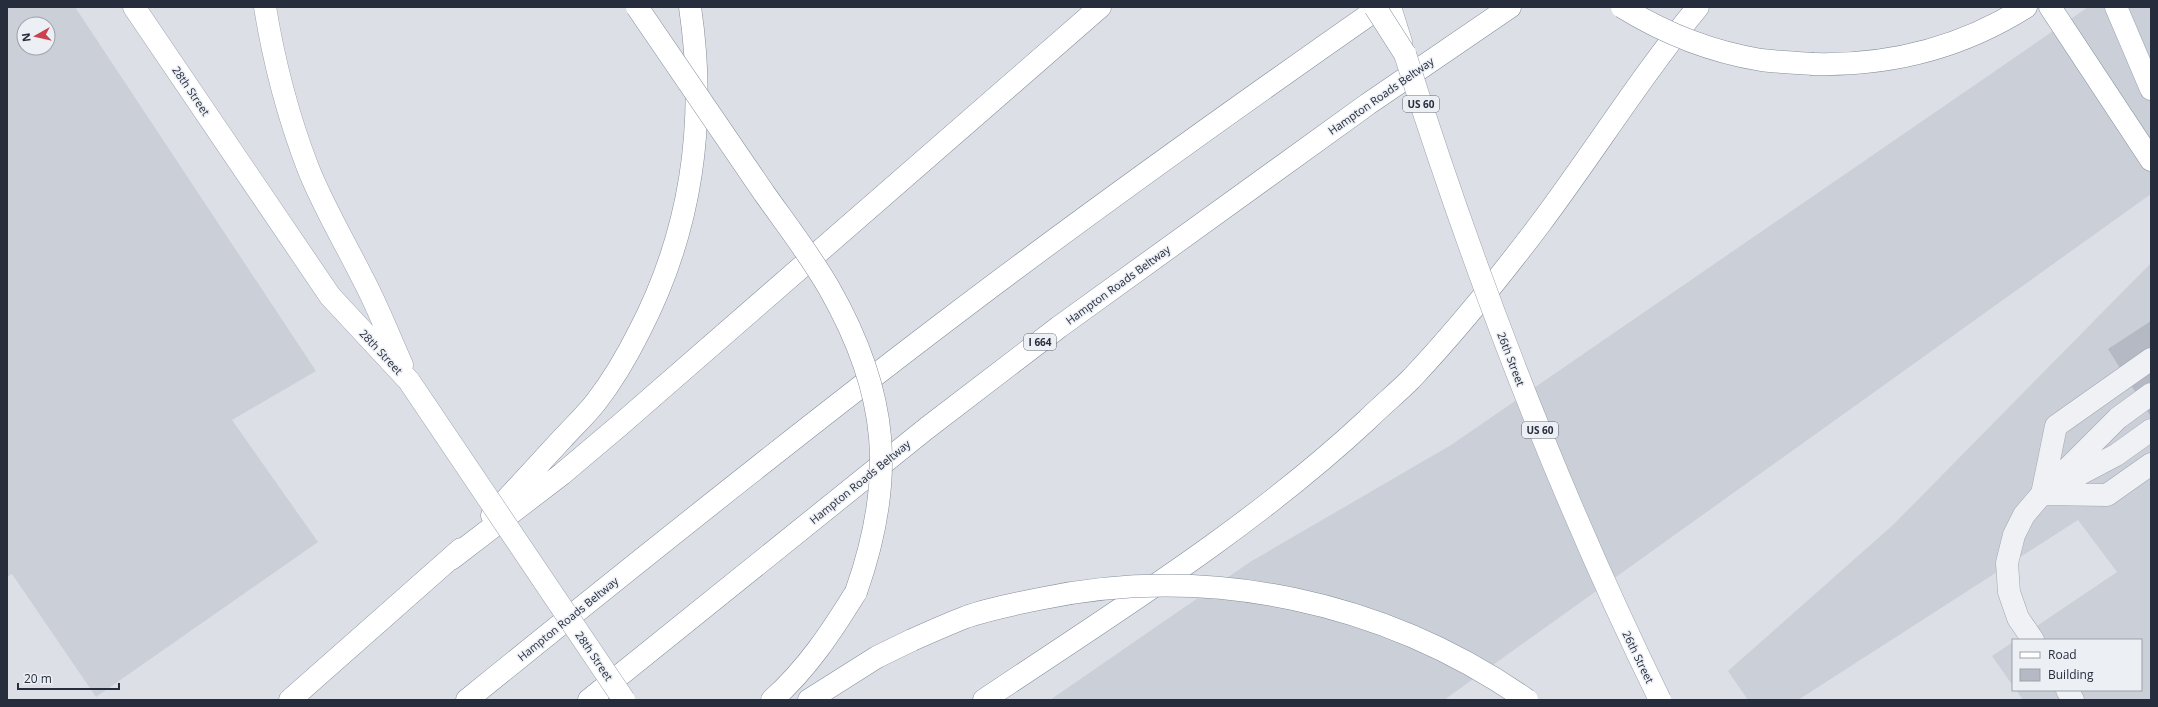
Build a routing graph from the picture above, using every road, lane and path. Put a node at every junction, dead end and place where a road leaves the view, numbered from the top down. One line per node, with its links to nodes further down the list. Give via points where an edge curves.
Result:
1 (134, 7): 19 (main road, 28th Street, via 330,296)
2 (265, 7): 19 (main road, via 272,52 288,111 309,168 333,224 362,278)
3 (637, 7): 31 (main road, bridge, via 829,287 859,350 873,390 880,437 882,476 870,550 856,592 832,630 805,667)
4 (690, 7): 24 (main road, via 696,45 693,163 685,212 653,306 614,376 596,402)
5 (1100, 7): 24 (main road, via 609,435)
6 (1376, 7): 15 (main road, bridge)
7 (1380, 7): 28 (main road, Hampton Roads Beltway, via 1134,182 945,322)
8 (1390, 7): 15 (main road, 26th Street / US 60, bridge)
9 (1510, 7): 29 (main road, Hampton Roads Beltway / I 664, via 1368,104 1059,327 927,428)
10 (1622, 7): 12 (main road, bridge, via 1645,21 1708,46 1761,60 1813,64 1863,63 1934,50 1996,26)
11 (1698, 7): 33 (main road, via 1631,94 1541,223 1473,309 1409,380 1334,450 1272,502 1219,541)
12 (2026, 7)
13 (2050, 7): 17 (main road)
14 (2116, 7): 16 (main road)
15 (1405, 54): 35 (main road, 26th Street / US 60, bridge, via 1437,154 1527,401 1626,633)
16 (2151, 89)
17 (2151, 160)
18 (2151, 360): 23 (street, via 2056,426)
19 (409, 381): 30 (main road, 28th Street, bridge)
20 (2151, 394): 23 (street, via 2118,418)
21 (2151, 430): 23 (street, via 2116,455)
22 (2151, 464): 23 (street, via 2107,496)
23 (2042, 494): 25 (street, via 2024,515 2014,536 2007,563 2009,592 2018,618)
24 (451, 559): 27 (main road)
25 (2032, 639)
26 (2068, 691): 36 (street)
27 (290, 700)
28 (467, 700)
29 (588, 700)
30 (624, 700)
31 (772, 700)
32 (809, 700): 34 (main road, bridge, via 871,660 968,616 1055,595 1151,585 1197,586 1254,592 1352,614 1441,648 1492,676)
33 (984, 700)
34 (1527, 700)
35 (1660, 700)
36 (2074, 700)

